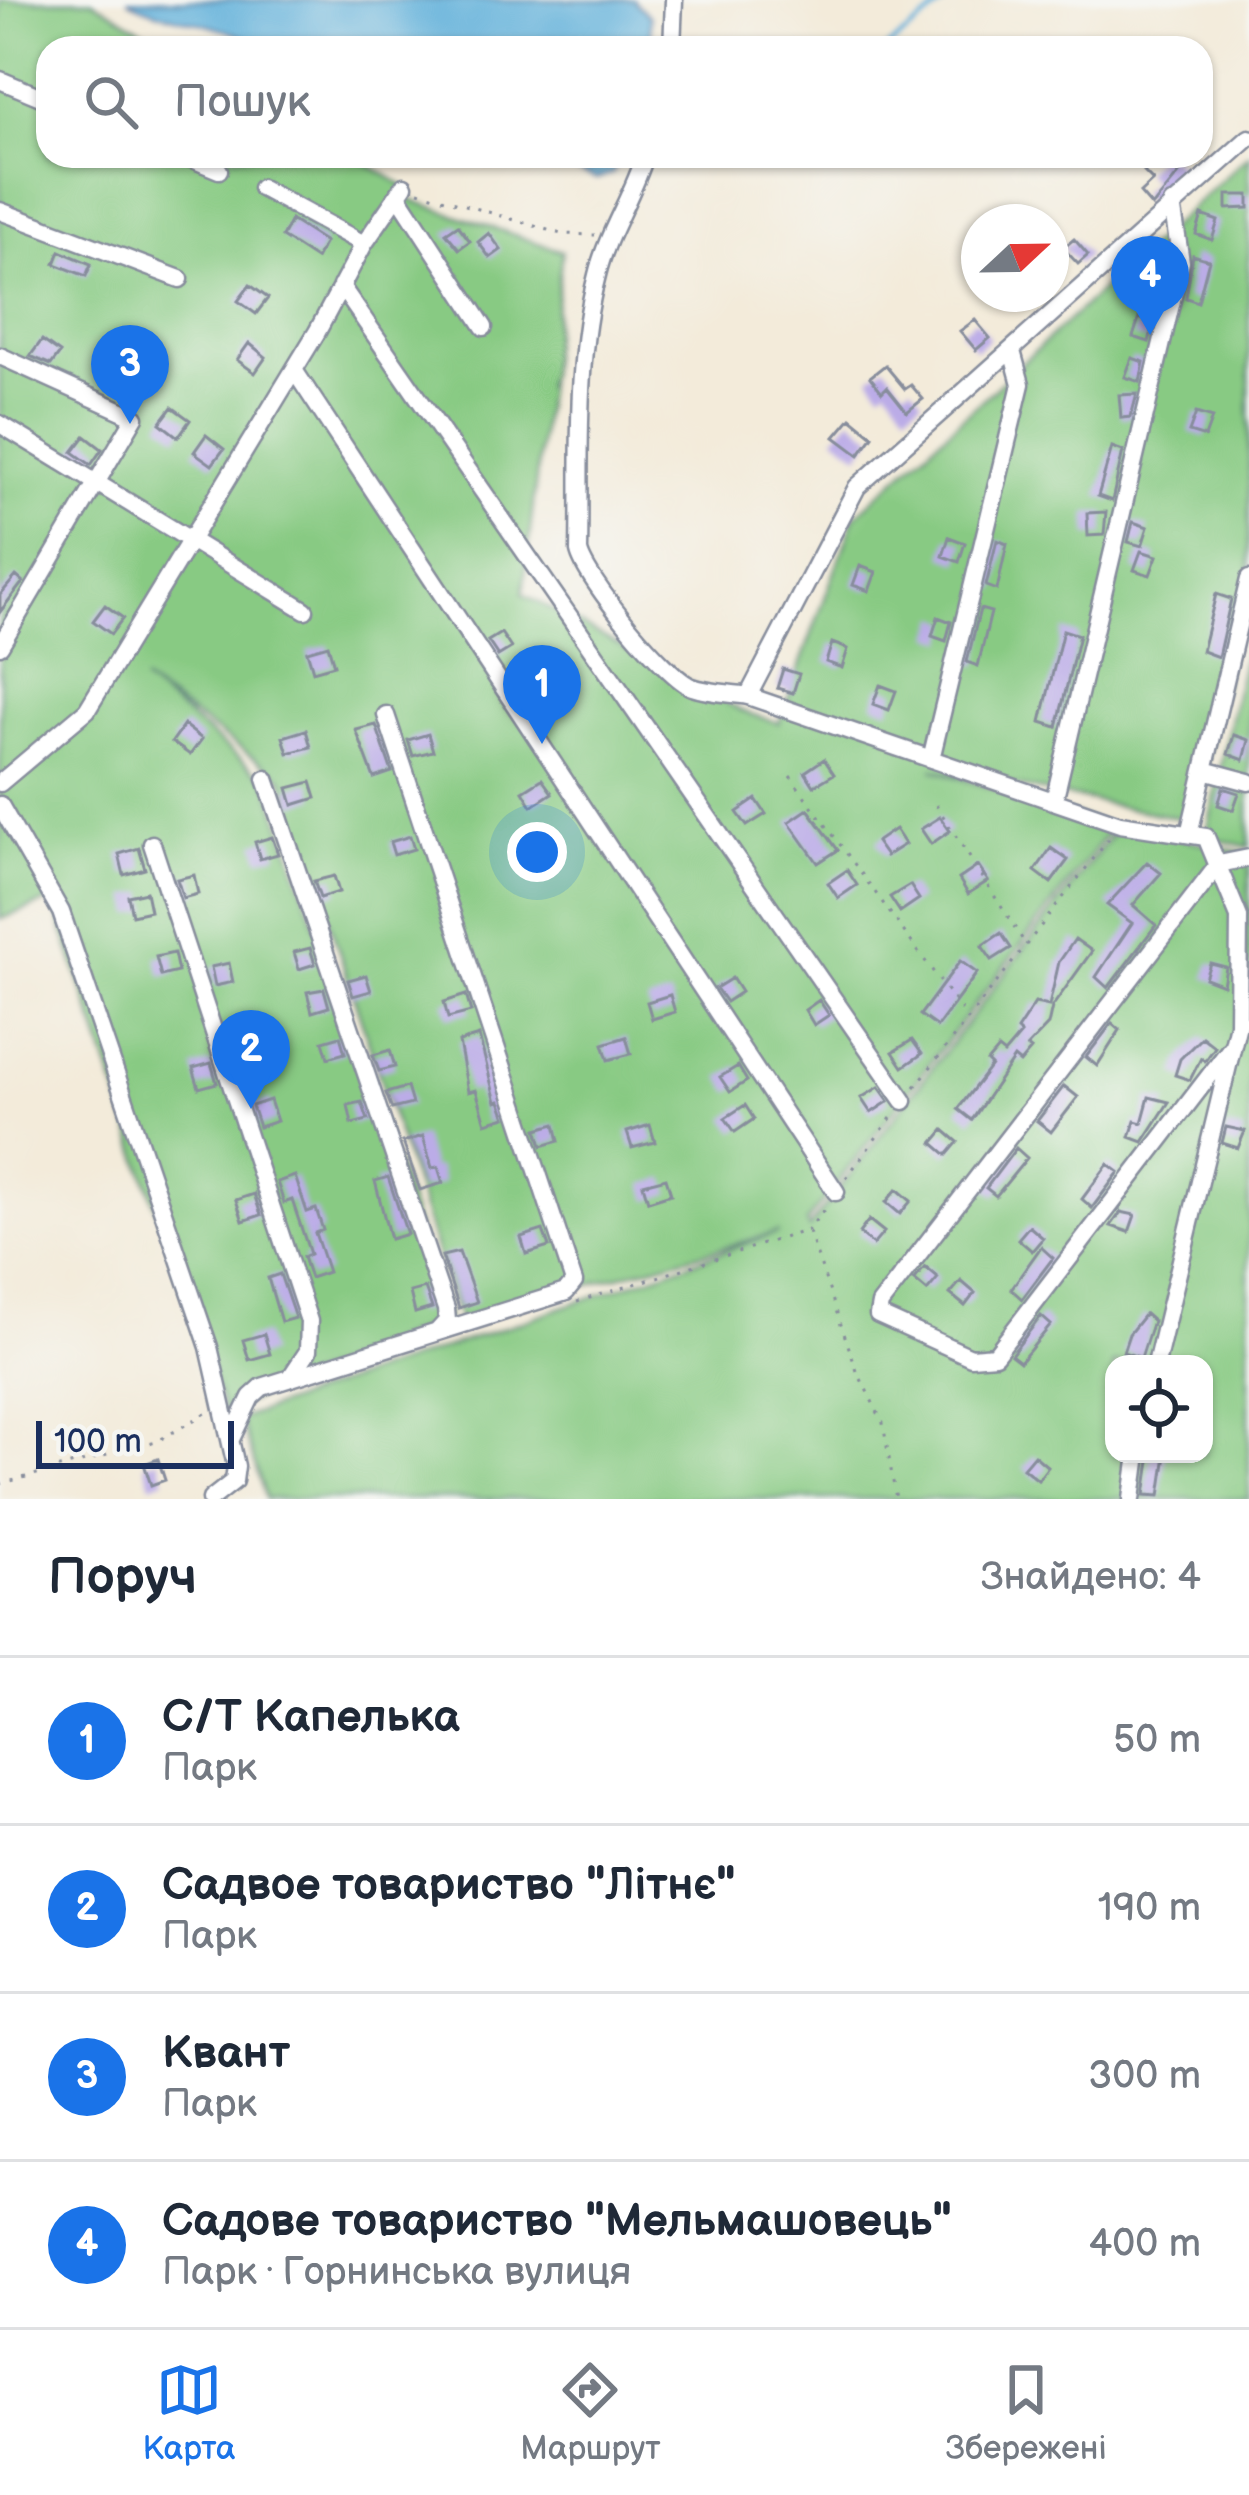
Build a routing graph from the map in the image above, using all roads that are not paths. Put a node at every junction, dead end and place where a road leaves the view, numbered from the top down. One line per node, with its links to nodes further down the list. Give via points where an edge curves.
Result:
1 (674, 0): 2 (street)
2 (672, 36)
3 (0, 80): 4 (street)
4 (36, 95)
5 (1249, 138): 10 (street)
6 (214, 168): 8 (street)
7 (641, 168): 26 (street, via 609,235 583,350 583,571 689,687)
8 (219, 170)
9 (261, 188): 12 (street)
10 (1172, 204): 16 (street); 33 (street, via 1181,262)
11 (0, 212): 13 (street)
12 (364, 244): 14 (street); 15 (street, via 401,191)
13 (180, 279)
14 (341, 286): 18 (street); 40 (street)
15 (484, 327)
16 (1012, 351): 26 (street, via 857,487); 28 (street, via 1021,384)
17 (0, 356): 20 (street, via 135,417)
18 (294, 370): 21 (street); 41 (street)
19 (0, 424): 20 (street)
20 (96, 483): 21 (street); 25 (street)
21 (190, 540): 23 (street); 32 (street, via 87,710)
22 (1249, 579): 24 (street)
23 (304, 610)
24 (1242, 645): 29 (street)
25 (0, 646)
26 (748, 696): 28 (street)
27 (386, 715): 42 (street, via 574,1281 566,1292)
28 (931, 758): 33 (street)
29 (1208, 771): 31 (street); 35 (street)
30 (266, 779): 42 (street, via 446,1309)
31 (1249, 782)
32 (0, 783)
33 (1054, 801): 35 (street, via 1120,824)
34 (0, 805): 45 (street, via 61,913 208,1347)
35 (1189, 834): 38 (street, via 1206,837)
36 (152, 844): 44 (street, via 309,1321 308,1352)
37 (1249, 858): 38 (street)
38 (1219, 864): 39 (street, via 1241,934); 39 (street, via 878,1315 971,1357 994,1355)
39 (1234, 1043): 43 (street)
40 (904, 1101)
41 (836, 1192)
42 (436, 1332): 44 (street)
43 (1158, 1355)
44 (287, 1379): 45 (street, via 254,1392)
45 (231, 1439): 47 (street, via 234,1480)
46 (1137, 1463): 48 (street)
47 (211, 1499)
48 (1132, 1499)

